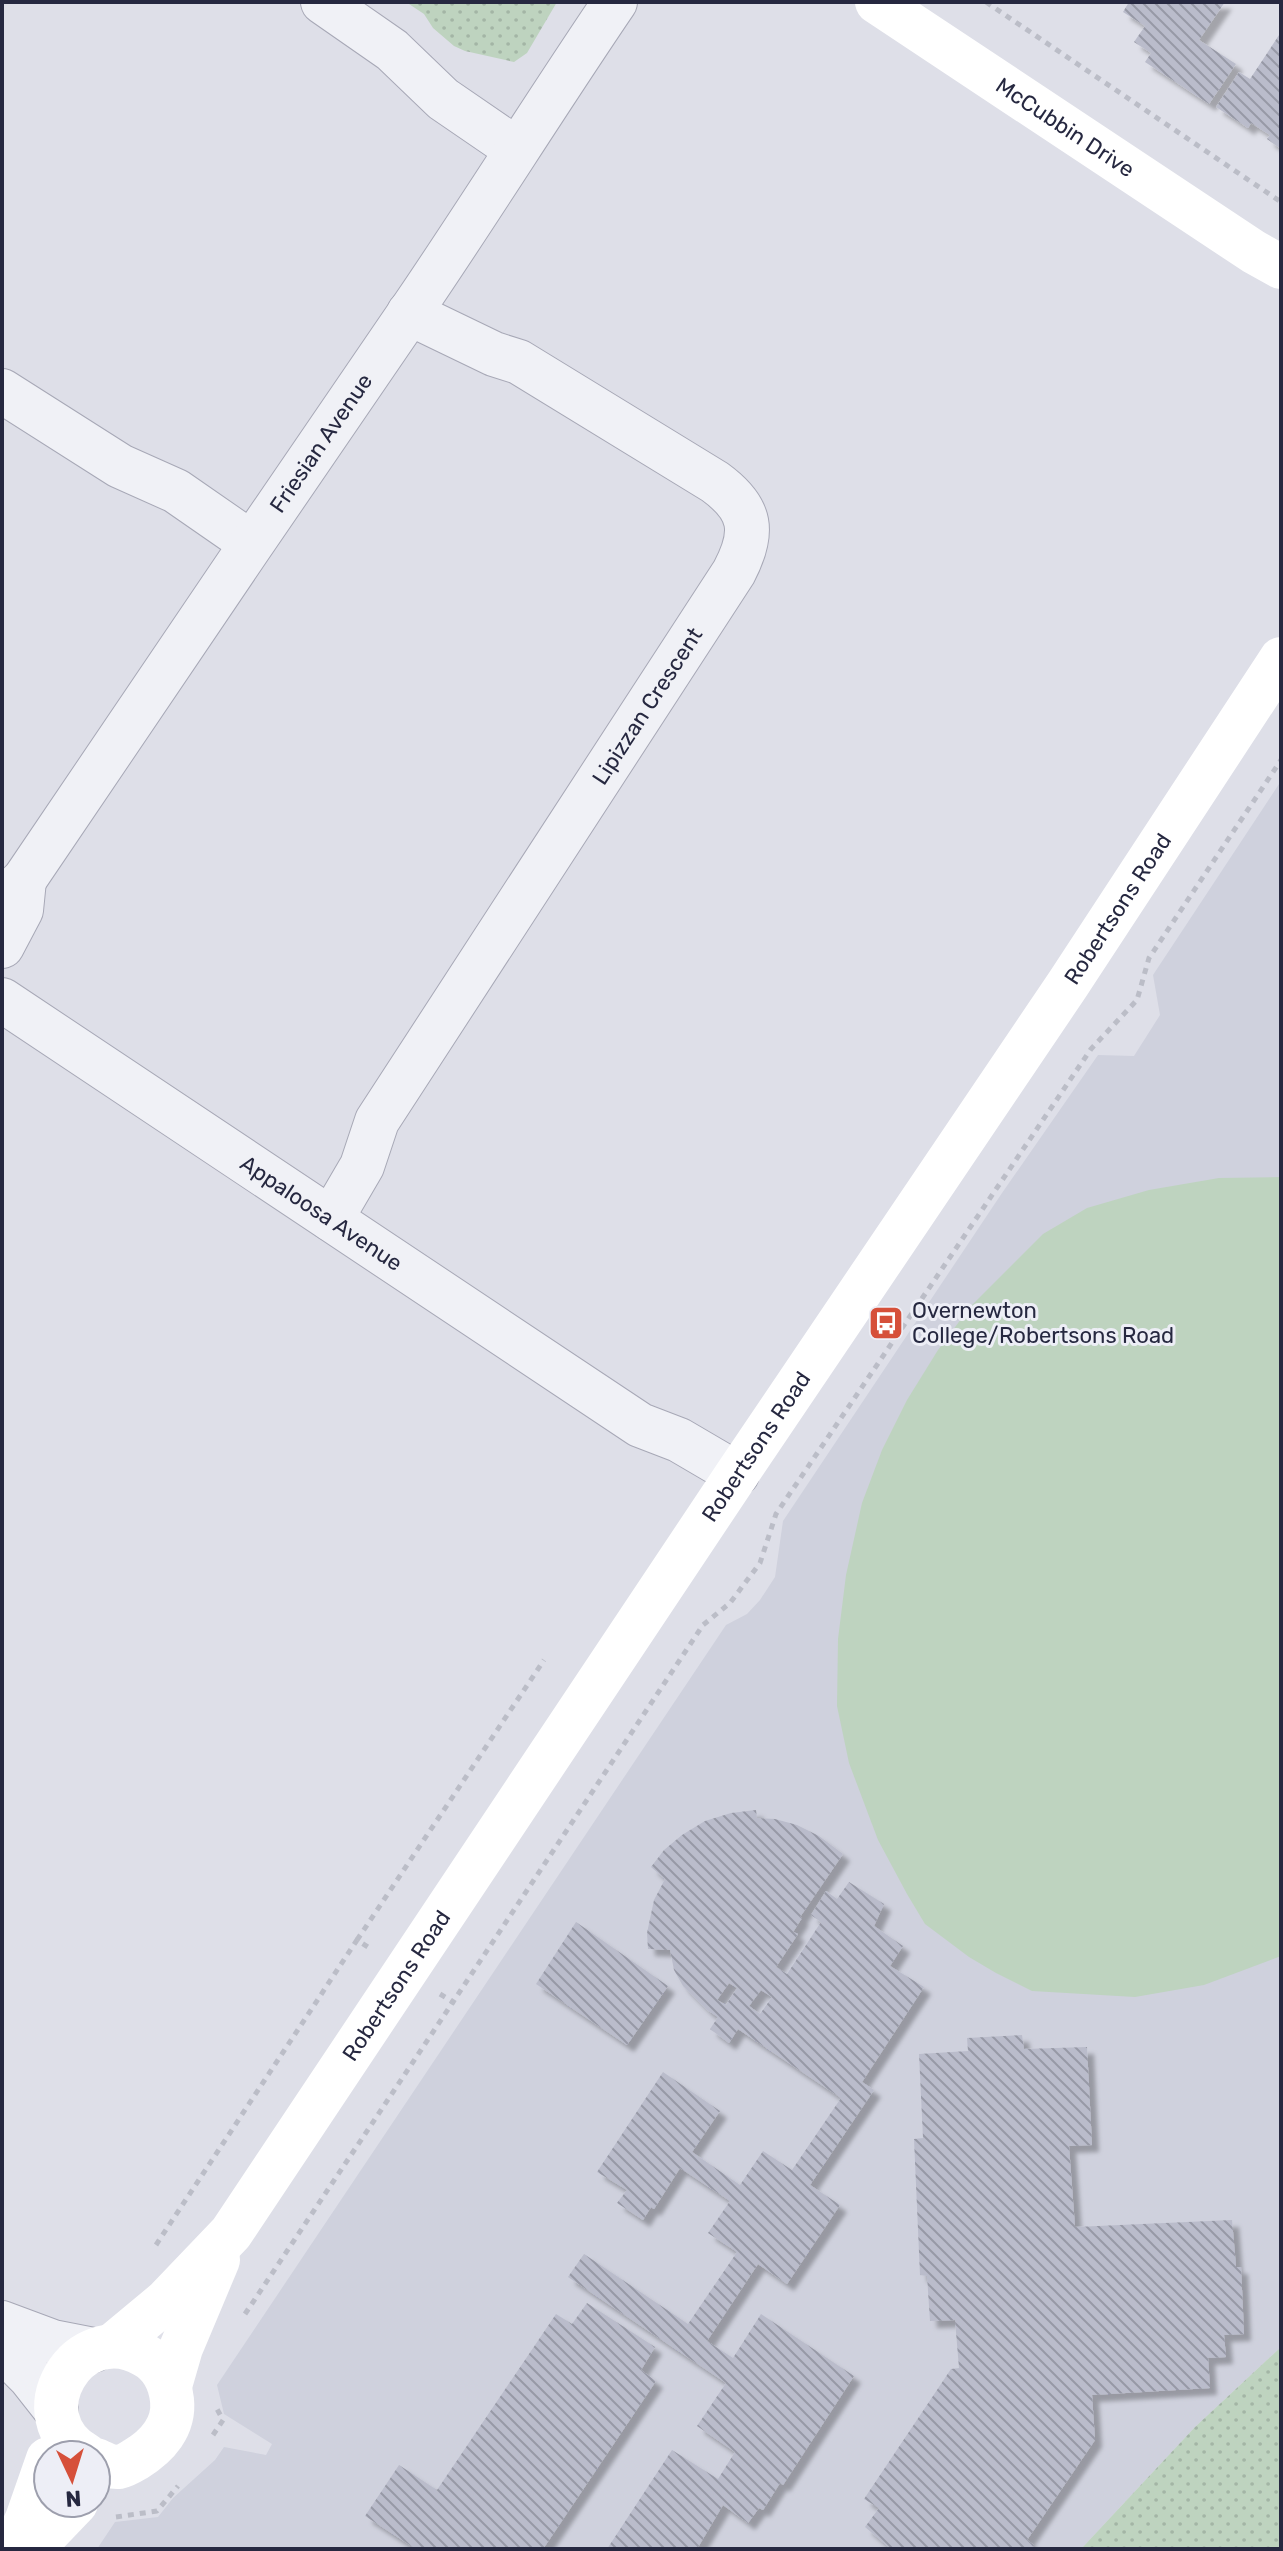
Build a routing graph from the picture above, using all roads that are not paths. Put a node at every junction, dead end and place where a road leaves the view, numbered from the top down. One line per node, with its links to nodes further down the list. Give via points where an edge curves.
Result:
1 (323, 2): 4 (street, via 392,50 436,66)
2 (615, 2): 4 (street, Friesian Avenue)
3 (877, 2): 5 (street, McCubbin Drive)
4 (524, 136): 6 (street, Friesian Avenue)
5 (1272, 265)
6 (417, 301): 8 (street, Friesian Avenue); 13 (street, Lipizzan Crescent, via 492,327 519,362 731,494 744,510 749,531 734,572 377,1121 341,1150)
7 (2, 391): 8 (street, via 120,466 176,491)
8 (242, 556): 10 (street, Friesian Avenue)
9 (1281, 659): 14 (street, Robertsons Road)
10 (13, 890): 11 (street, Friesian Avenue, via 21,910)
11 (2, 946)
12 (2, 1000): 13 (street, Appaloosa Avenue)
13 (319, 1212): 14 (street, Appaloosa Avenue, via 640,1425 667,1461)
14 (728, 1487): 15 (street, Robertsons Road)
15 (231, 2233): 17 (street, Robertsons Road, via 166,2301); 19 (street, Robertsons Road)
16 (2, 2323): 17 (street, via 53,2342)
17 (103, 2348): 19 (street, via 131,2348 147,2356); 20 (street, via 77,2359 65,2374 57,2391)
18 (2, 2349): 20 (street, via 30,2377)
19 (170, 2386): 21 (street, via 170,2423 161,2439 148,2452)
20 (53, 2436): 23 (street)
21 (112, 2463)
22 (61, 2519): 24 (street)
23 (13, 2549)
24 (32, 2549)

